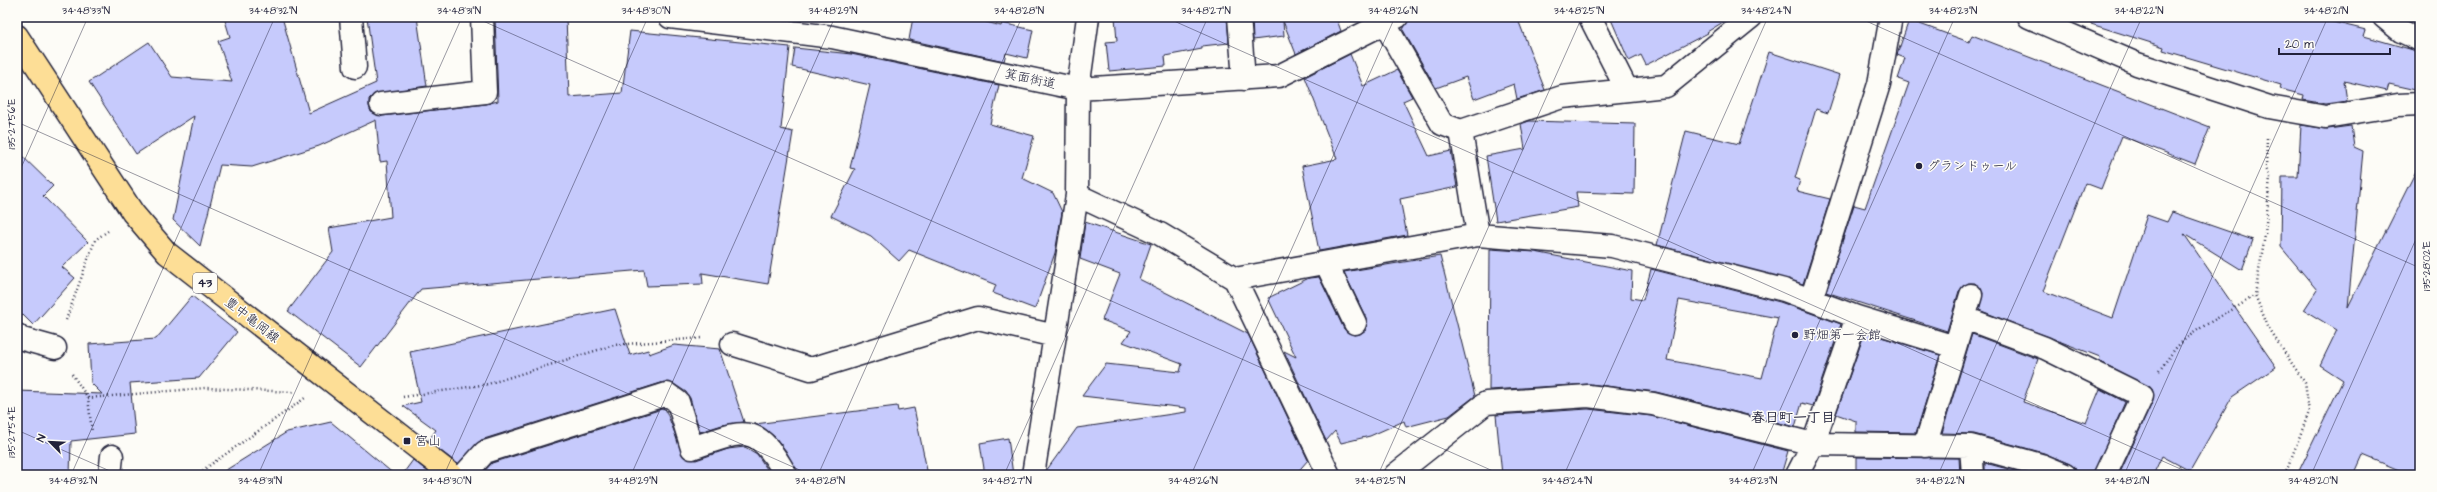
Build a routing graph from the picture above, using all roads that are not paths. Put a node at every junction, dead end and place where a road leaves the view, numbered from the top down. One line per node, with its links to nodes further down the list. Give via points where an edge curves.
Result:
1 (351, 17): 14 (street)
2 (482, 17): 18 (street, via 486,92)
3 (670, 17): 16 (street, 箕面街道, via 832,37)
4 (1088, 17): 16 (street)
5 (1238, 17): 15 (street)
6 (1590, 17): 17 (street)
7 (1751, 17): 17 (street, via 1666,86)
8 (1891, 17): 26 (street, via 1879,84)
9 (2029, 17): 19 (street, via 2137,64 2269,107 2326,117 2398,105)
10 (2384, 17): 13 (street)
11 (1387, 19): 15 (street, 箕面街道, via 1279,76); 20 (street, via 1442,124)
12 (17, 36): 38 (main road, 豊中亀岡線 / 43, via 133,213 167,253 319,385 379,419)
13 (2420, 40)
14 (355, 67)
15 (1244, 78): 16 (street, 箕面街道)
16 (1078, 89): 21 (street)
17 (1627, 90): 20 (street, via 1562,97)
18 (381, 104)
19 (2420, 104)
20 (1460, 131): 22 (street)
21 (1077, 195): 24 (street, via 1160,234); 30 (street)
22 (1478, 235): 23 (street); 26 (street, via 1612,246 1784,290)
23 (1326, 263): 24 (street); 29 (street)
24 (1235, 279): 42 (street)
25 (1971, 295): 28 (street)
26 (1811, 300): 27 (street)
27 (1857, 317): 33 (street); 35 (street)
28 (1965, 318): 33 (street); 47 (street, via 2045,348 2142,396)
29 (1355, 323)
30 (1055, 336): 32 (street, via 978,318 811,369); 41 (street)
31 (18, 340): 34 (street)
32 (732, 344)
33 (1955, 347): 36 (street)
34 (56, 348)
35 (1813, 444): 36 (street); 43 (street, via 1653,404 1588,396 1572,397 1486,404); 44 (street)
36 (1925, 446): 37 (street)
37 (1972, 446): 45 (street); 46 (street, via 2041,465)
38 (452, 475)
39 (464, 475): 40 (street, via 485,452 667,394 678,402 692,448 736,434 758,436 773,451)
40 (786, 475)
41 (1033, 475)
42 (1329, 475)
43 (1395, 475)
44 (1797, 475)
45 (1973, 475)
46 (2065, 475)
47 (2106, 475)

